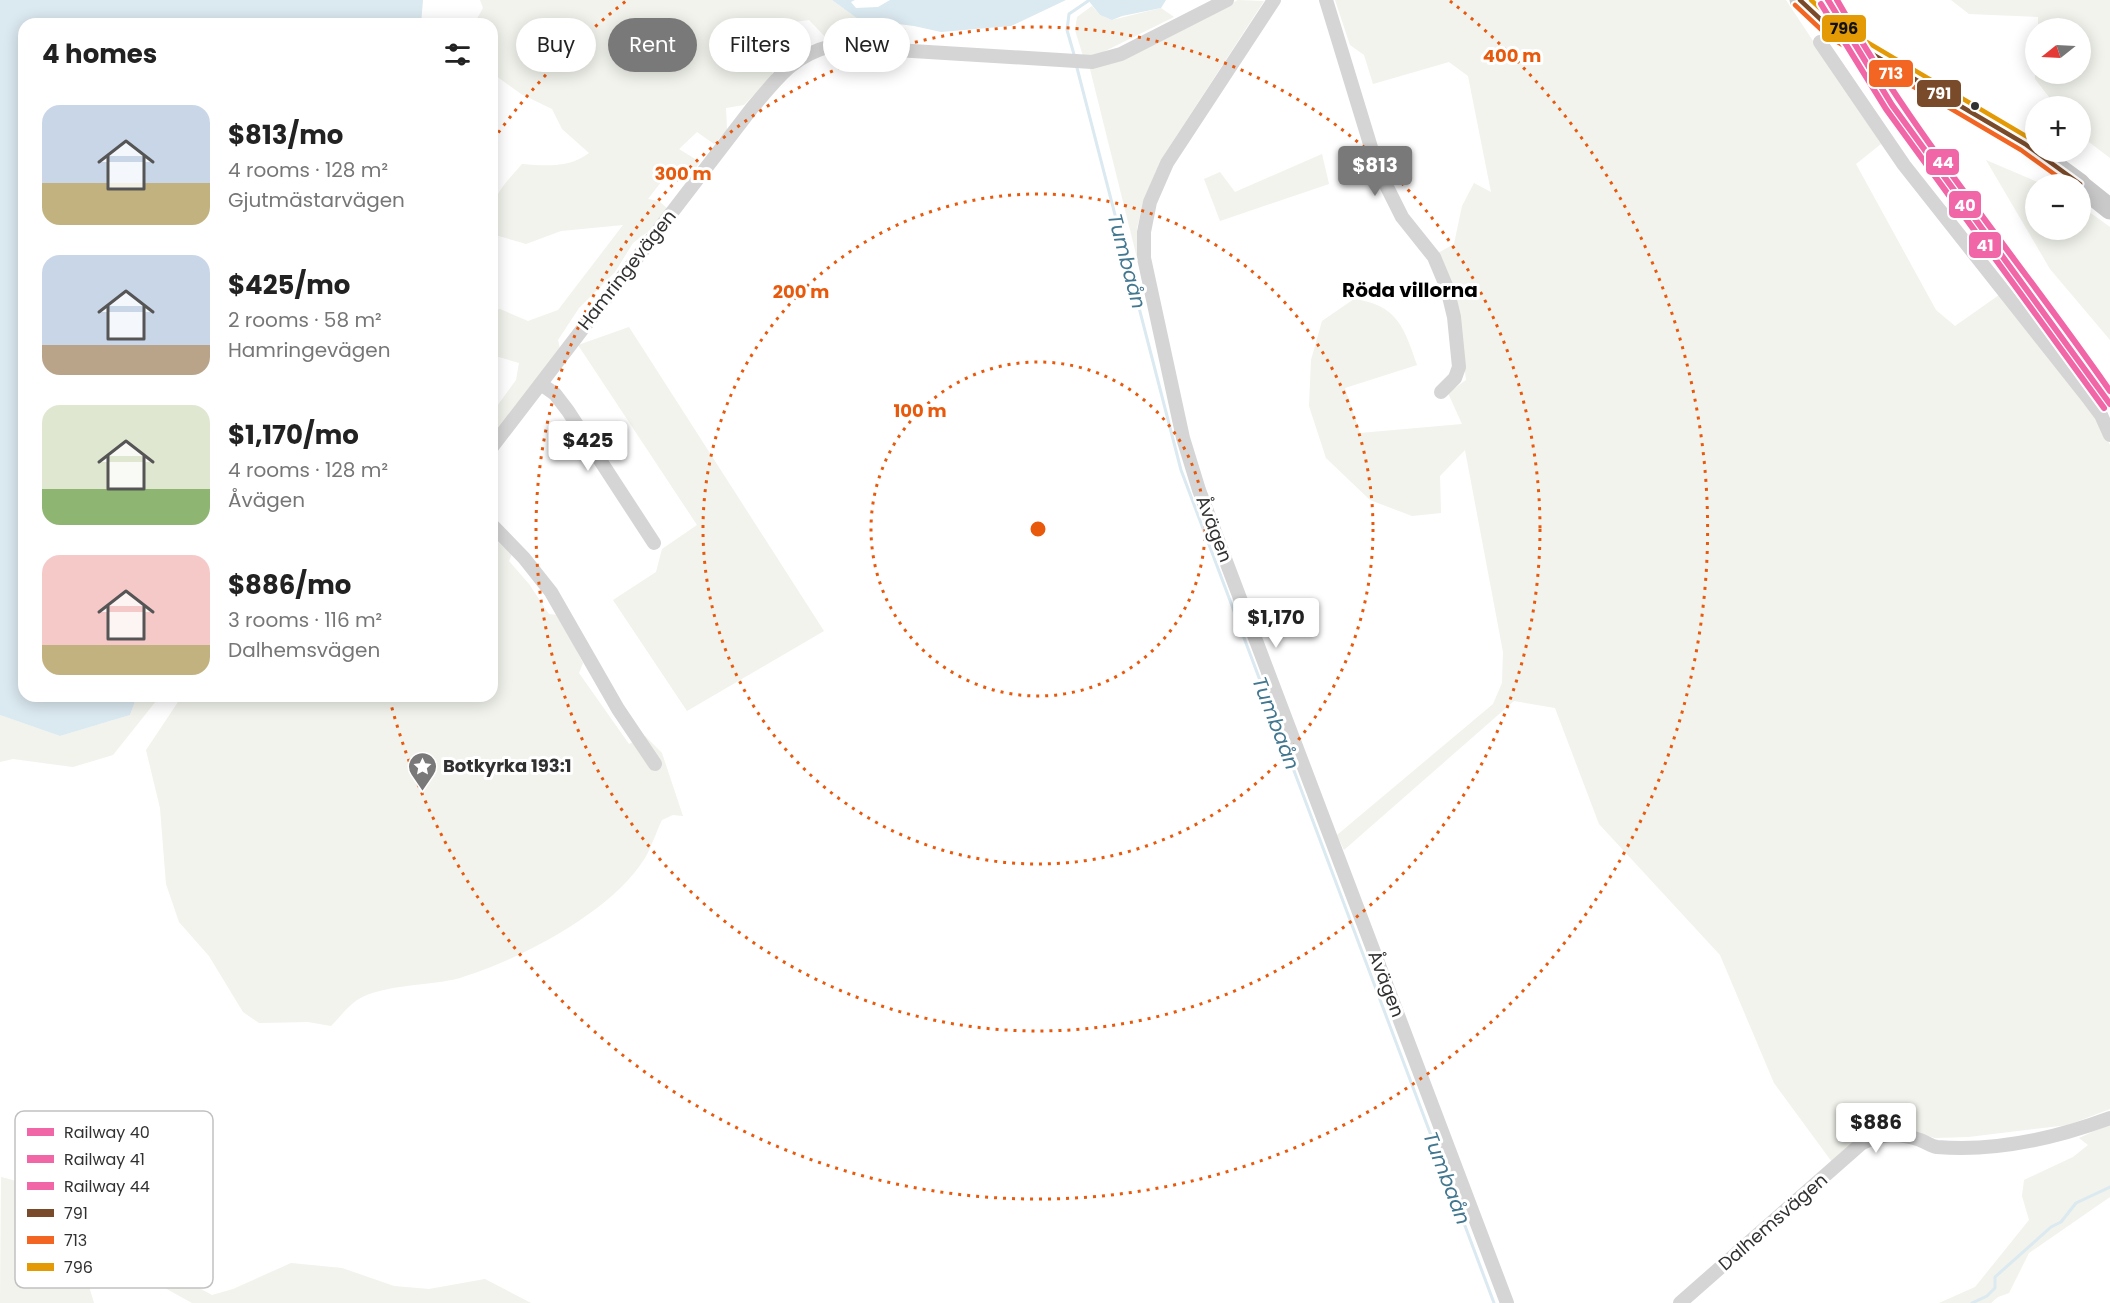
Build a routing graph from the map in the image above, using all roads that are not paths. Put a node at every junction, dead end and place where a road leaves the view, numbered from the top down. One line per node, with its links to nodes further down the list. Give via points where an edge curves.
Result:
1 (1227, 0): 9 (street, Hamringevägen, via 1121,54 1092,62 831,46 809,52 787,67 752,108)
2 (1274, 0): 17 (street, Åvägen, via 1167,163 1150,202 1144,258 1183,438 1199,490)
3 (1326, 0): 10 (street, via 1377,167 1402,217 1434,257 1447,288 1460,367)
4 (1800, 0): 5 (main road)
5 (1826, 37): 6 (main road, via 1906,76 2025,144); 11 (street, via 1904,165 2089,399)
6 (2065, 174)
7 (2091, 194): 8 (main road)
8 (2110, 209)
9 (541, 384): 12 (street, Hamringevägen); 14 (street, via 564,406)
10 (1441, 392)
11 (2110, 435)
12 (498, 439)
13 (498, 531): 15 (street, via 550,592 618,710)
14 (654, 543)
15 (655, 764)
16 (2110, 1118): 18 (street, Dalhemsvägen, via 2069,1133 2000,1146 1935,1147 1897,1134 1881,1134 1862,1143)
17 (1507, 1303)
18 (1680, 1303)

